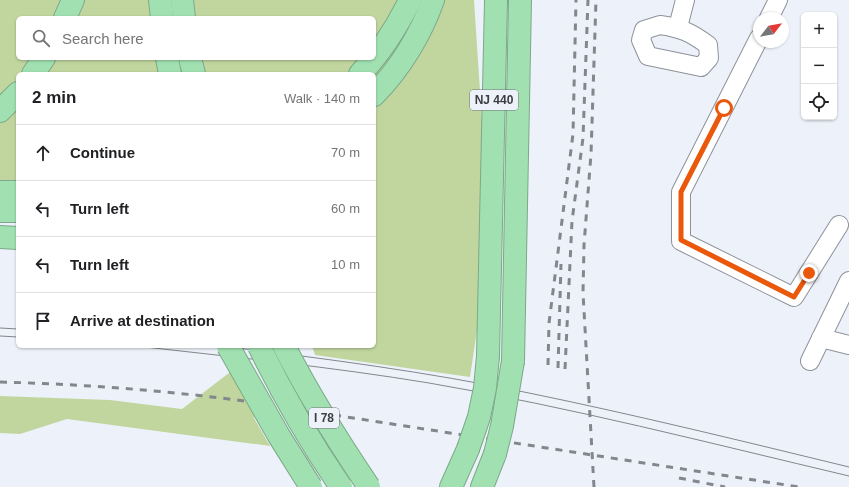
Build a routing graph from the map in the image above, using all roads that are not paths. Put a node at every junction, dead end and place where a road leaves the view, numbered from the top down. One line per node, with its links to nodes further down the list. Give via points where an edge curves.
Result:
1 (73, 0): 12 (highway)
2 (160, 0): 13 (highway)
3 (182, 0): 14 (highway)
4 (191, 0): 15 (highway)
5 (410, 0): 18 (highway, via 391,35)
6 (433, 0): 27 (highway, via 415,40)
7 (496, 0): 47 (highway, NJ 440, bridge, via 488,356 479,417)
8 (520, 0): 48 (highway, NJ 440, bridge, via 513,361 502,426 495,454)
9 (685, 0): 16 (street)
10 (778, 0): 11 (street)
11 (772, 12)
12 (66, 16)
13 (162, 16)
14 (184, 16)
15 (191, 16)
16 (678, 28)
17 (754, 48): 34 (street, via 681,192 681,240 794,297)
18 (376, 56)
19 (43, 60): 23 (highway)
20 (167, 60): 24 (highway)
21 (190, 60): 25 (highway)
22 (372, 60): 26 (highway)
23 (34, 72)
24 (170, 72)
25 (194, 72)
26 (362, 72)
27 (376, 93)
28 (16, 95): 29 (highway)
29 (0, 111)
30 (0, 192): 31 (highway)
31 (16, 192)
32 (0, 211): 33 (highway)
33 (16, 212)
34 (839, 225)
35 (0, 237): 36 (highway)
36 (16, 238)
37 (849, 281): 38 (street)
38 (821, 338): 39 (street); 43 (street)
39 (849, 345)
40 (229, 348): 44 (highway, bridge)
41 (260, 348): 45 (highway, I 78, bridge, via 312,443)
42 (285, 348): 46 (highway, I 78, bridge, via 335,436)
43 (810, 362)
44 (310, 487)
45 (341, 487)
46 (369, 487)
47 (451, 487)
48 (482, 487)

